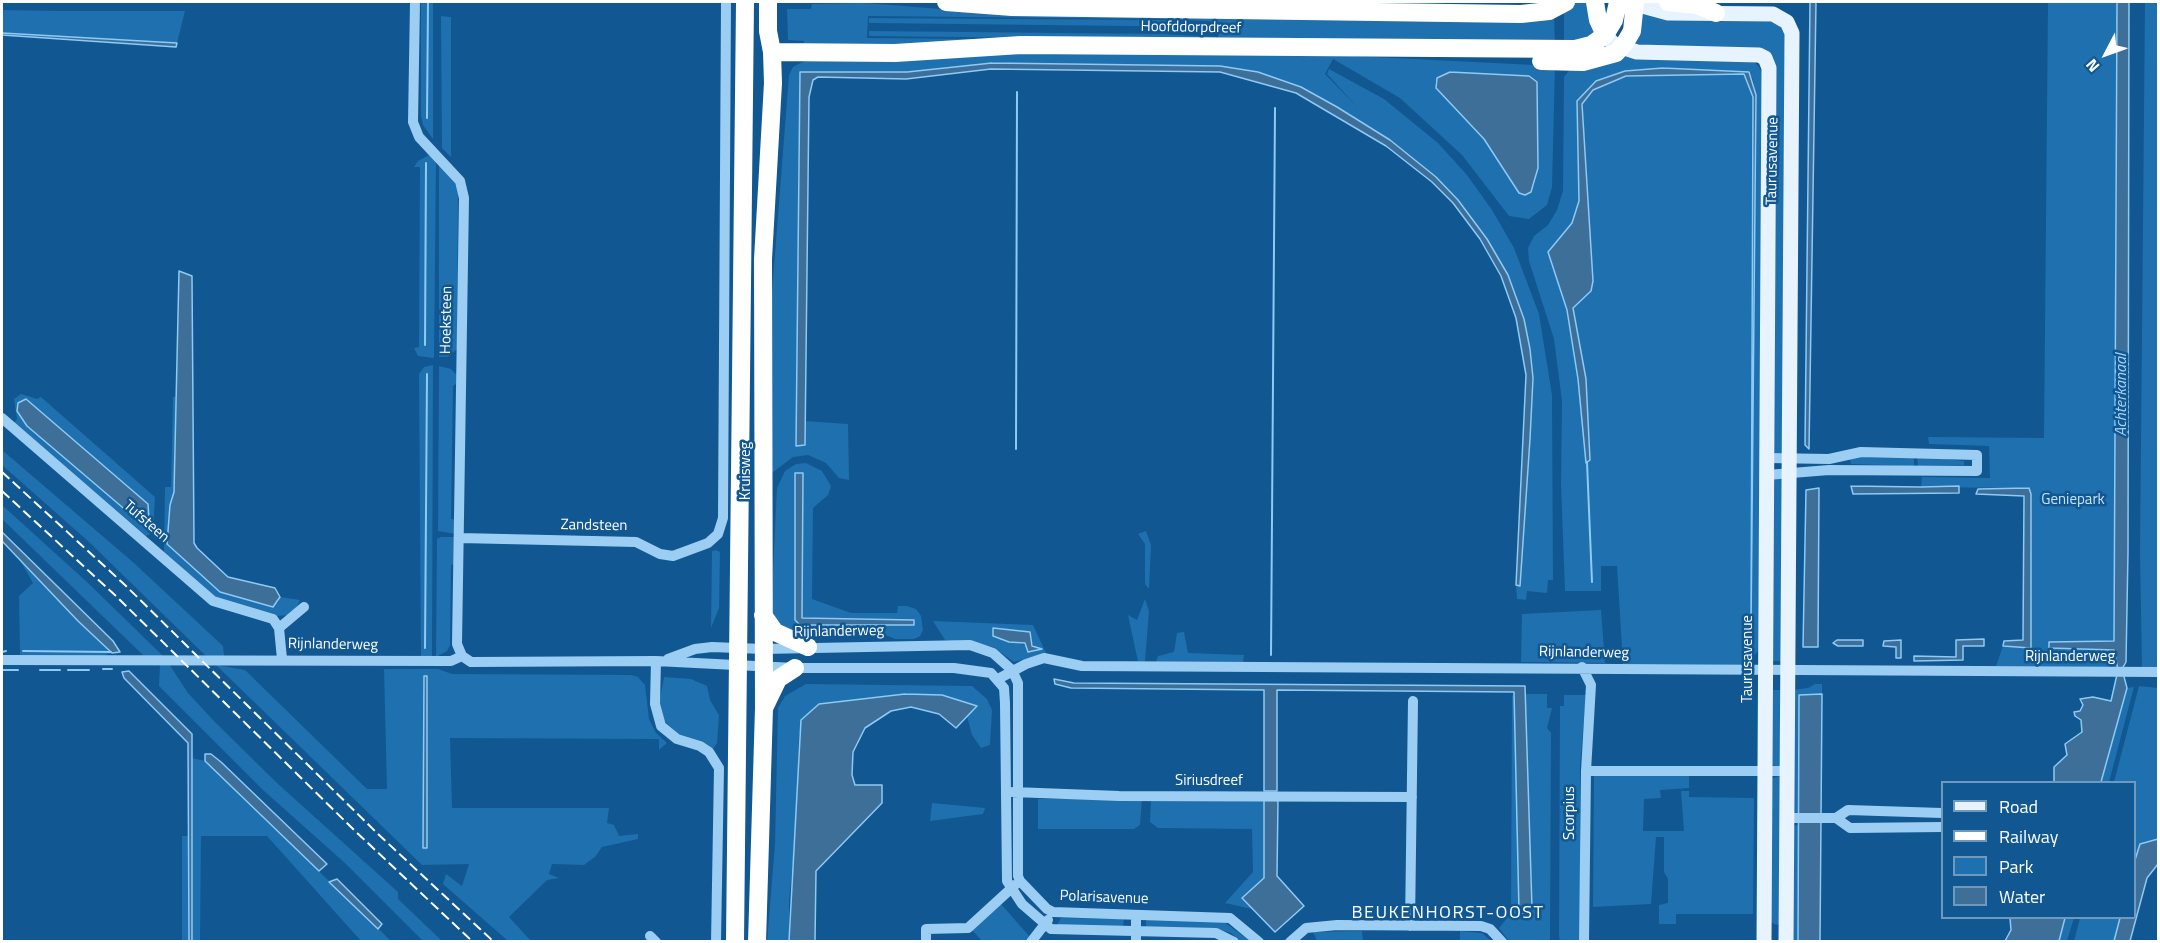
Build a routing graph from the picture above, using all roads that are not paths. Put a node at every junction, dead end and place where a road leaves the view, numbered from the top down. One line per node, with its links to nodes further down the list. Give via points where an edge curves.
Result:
1 (415, 2): 24 (street, Hoeksteen, via 413,122 419,137 460,181 464,198)
2 (726, 2): 23 (street, Kruisweg, via 723,518)
3 (768, 2): 17 (highway, Kruisweg)
4 (946, 2): 12 (highway, Hoofddorpdreef, via 1012,7)
5 (1517, 2): 12 (highway)
6 (1566, 2): 12 (highway, Hoofddorpdreef, via 1549,11 1521,14)
7 (1595, 2): 14 (highway)
8 (1618, 2): 14 (highway)
9 (1636, 2): 13 (main road, Taurusavenue, via 1661,12); 15 (highway, via 1632,31)
10 (1668, 2): 13 (highway, via 1697,5)
11 (748, 5): 30 (highway, Kruisweg)
12 (1400, 10)
13 (1716, 13): 20 (main road, Taurusavenue, via 1773,14 1787,22 1791,33)
14 (1605, 35): 15 (main road, Taurusavenue); 16 (highway, Hoofddorpdreef, via 1591,45 1575,49)
15 (1622, 48): 16 (highway, via 1608,57 1583,62 1509,61); 19 (main road, Taurusavenue, via 1637,52 1752,54 1768,64)
16 (1449, 49): 17 (highway, Hoofddorpdreef, via 1021,45 895,53)
17 (772, 52): 26 (highway, Kruisweg, via 763,259)
18 (2, 418): 27 (street, Tufsteen, via 213,601 273,619)
19 (1767, 458): 20 (street); 21 (main road, Taurusavenue)
20 (1787, 458): 22 (main road, Taurusavenue); 22 (street, via 1829,459 1861,452 1977,455 1977,471 1829,470)
21 (1767, 475): 22 (street); 39 (main road, Taurusavenue)
22 (1787, 475): 40 (main road, Taurusavenue)
23 (718, 534): 24 (street, Zandsteen, via 708,543 673,556 636,542)
24 (460, 538): 29 (street, Hoeksteen, via 457,644)
25 (304, 607): 27 (street)
26 (763, 615): 28 (highway, via 775,632); 31 (highway, Kruisweg)
27 (279, 628): 32 (street)
28 (808, 647): 31 (street, Rijnlanderweg); 38 (street, Rijnlanderweg, via 970,645 993,653)
29 (462, 656): 32 (street, Rijnlanderweg, via 451,661); 34 (street, Rijnlanderweg, via 471,662)
30 (739, 657): 31 (street, Rijnlanderweg); 31 (street, Rijnlanderweg); 34 (street, Rijnlanderweg); 34 (street, Rijnlanderweg, via 695,649); 66 (highway, Kruisweg)
31 (763, 658): 36 (street, Rijnlanderweg); 45 (highway, Kruisweg)
32 (282, 659): 33 (street, Rijnlanderweg)
33 (2, 660)
34 (659, 662): 65 (street, via 655,704 661,726 677,739 709,752 719,768)
35 (1582, 667): 37 (street, Rijnlanderweg); 38 (street, Rijnlanderweg, via 1082,666 1044,658); 43 (street, Scorpius)
36 (795, 668): 42 (street, Rijnlanderweg, via 954,668 982,671); 45 (highway, via 778,680)
37 (1612, 669): 39 (street, Rijnlanderweg); 43 (street)
38 (1012, 670): 42 (street, Rijnlanderweg); 50 (street, via 1018,683)
39 (1766, 670): 40 (street, Rijnlanderweg); 47 (main road, Taurusavenue)
40 (1788, 670): 41 (street, Rijnlanderweg); 48 (main road, Taurusavenue)
41 (2158, 672)
42 (998, 679): 49 (street, via 1004,688)
43 (1591, 685): 46 (street, Scorpius)
44 (1413, 701): 51 (street)
45 (764, 708): 67 (highway, Kruisweg)
46 (1586, 771): 47 (street); 74 (street, Scorpius)
47 (1765, 771): 48 (street); 62 (main road, Taurusavenue)
48 (1787, 771): 53 (main road, Taurusavenue)
49 (1006, 792): 50 (street, Siriusdreef); 57 (street, via 1005,866)
50 (1019, 792): 51 (street, Siriusdreef); 56 (street)
51 (1412, 797): 61 (street)
52 (1941, 813): 54 (street, via 1848,810)
53 (1793, 818): 54 (street); 63 (main road, Taurusavenue)
54 (1836, 818): 55 (street, via 1850,828)
55 (1941, 827)
56 (1020, 881): 57 (street); 58 (street, Polarisavenue)
57 (1010, 888): 60 (street); 68 (street, via 968,928 926,929)
58 (1053, 912): 59 (street, Polarisavenue); 60 (street)
59 (1136, 915): 64 (street); 71 (street, Polarisavenue, via 1230,918)
60 (1045, 926): 64 (street); 69 (street)
61 (1410, 926): 72 (street, via 1324,925 1306,928); 73 (street, via 1481,926 1490,929)
62 (1764, 936): 63 (main road)
63 (1786, 936)
64 (1136, 937): 70 (street, via 1216,933)
65 (716, 942)
66 (735, 942)
67 (758, 942)
68 (926, 942)
69 (1032, 942)
70 (1234, 942)
71 (1259, 942)
72 (1290, 942)
73 (1502, 942)
74 (1584, 942)

